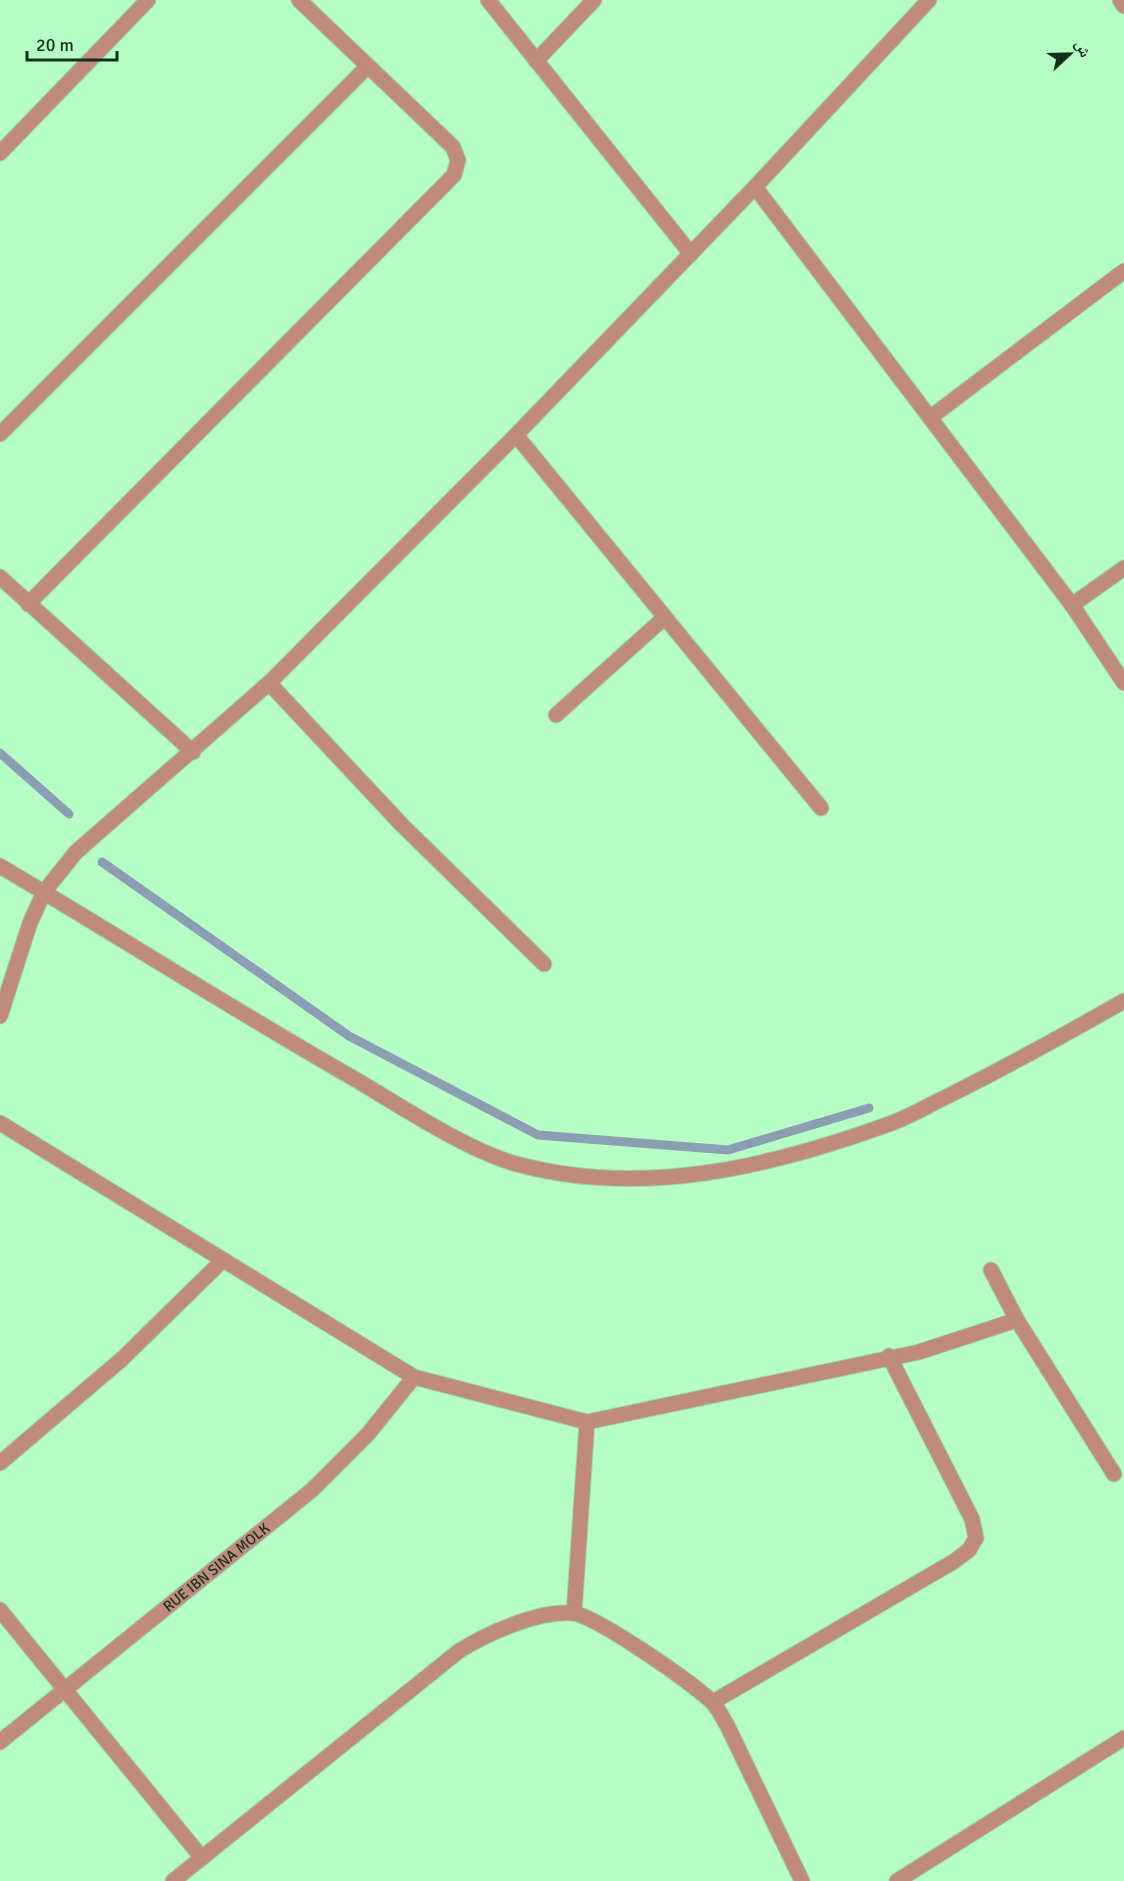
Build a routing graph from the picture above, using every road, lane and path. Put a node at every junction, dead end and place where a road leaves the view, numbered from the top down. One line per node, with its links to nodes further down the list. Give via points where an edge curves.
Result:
1 (148, 0): 10 (street)
2 (299, 0): 9 (street)
3 (488, 0): 8 (street)
4 (594, 0): 8 (street)
5 (929, 0): 11 (street)
6 (1120, 0): 7 (street)
7 (1124, 6)
8 (536, 61): 12 (street)
9 (368, 66): 15 (street); 19 (street, via 453,147 458,160 453,175)
10 (0, 153)
11 (755, 187): 12 (street); 14 (street)
12 (691, 254): 16 (street)
13 (1124, 271): 14 (street)
14 (931, 417): 20 (street)
15 (0, 434)
16 (516, 435): 21 (street); 22 (street)
17 (1124, 568): 20 (street)
18 (0, 577): 19 (street)
19 (28, 604): 25 (street)
20 (1072, 605): 23 (street)
21 (664, 618): 24 (street); 26 (street)
22 (269, 683): 25 (street); 29 (street, via 402,825)
23 (1124, 683)
24 (556, 716)
25 (193, 752): 28 (street, via 76,852)
26 (821, 808)
27 (0, 866): 28 (street)
28 (44, 892): 30 (street, via 240,1013 485,1152 512,1162 590,1177 682,1178 754,1165 894,1122 1004,1068); 31 (street, via 20,950)
29 (544, 964)
30 (1124, 1001)
31 (0, 1016)
32 (0, 1123): 33 (street)
33 (223, 1260): 37 (street); 39 (street, via 122,1359)
34 (992, 1270): 35 (street)
35 (1017, 1320): 36 (street, via 929,1349); 40 (street)
36 (889, 1356): 38 (street); 44 (street, via 972,1519 976,1538 969,1550 953,1562)
37 (414, 1377): 38 (street); 43 (street, RUE IBN SINA MOLK, via 368,1434 312,1490)
38 (587, 1422): 42 (street)
39 (0, 1463)
40 (1114, 1474)
41 (0, 1610): 43 (street)
42 (574, 1613): 44 (street, via 637,1647); 47 (street, via 551,1615 501,1630 459,1651)
43 (65, 1690): 46 (street, RUE IBN SINA MOLK); 47 (street)
44 (712, 1702): 49 (street, via 727,1725)
45 (1124, 1738): 50 (street)
46 (0, 1742)
47 (202, 1858): 48 (street)
48 (173, 1881)
49 (802, 1881)
50 (897, 1881)

